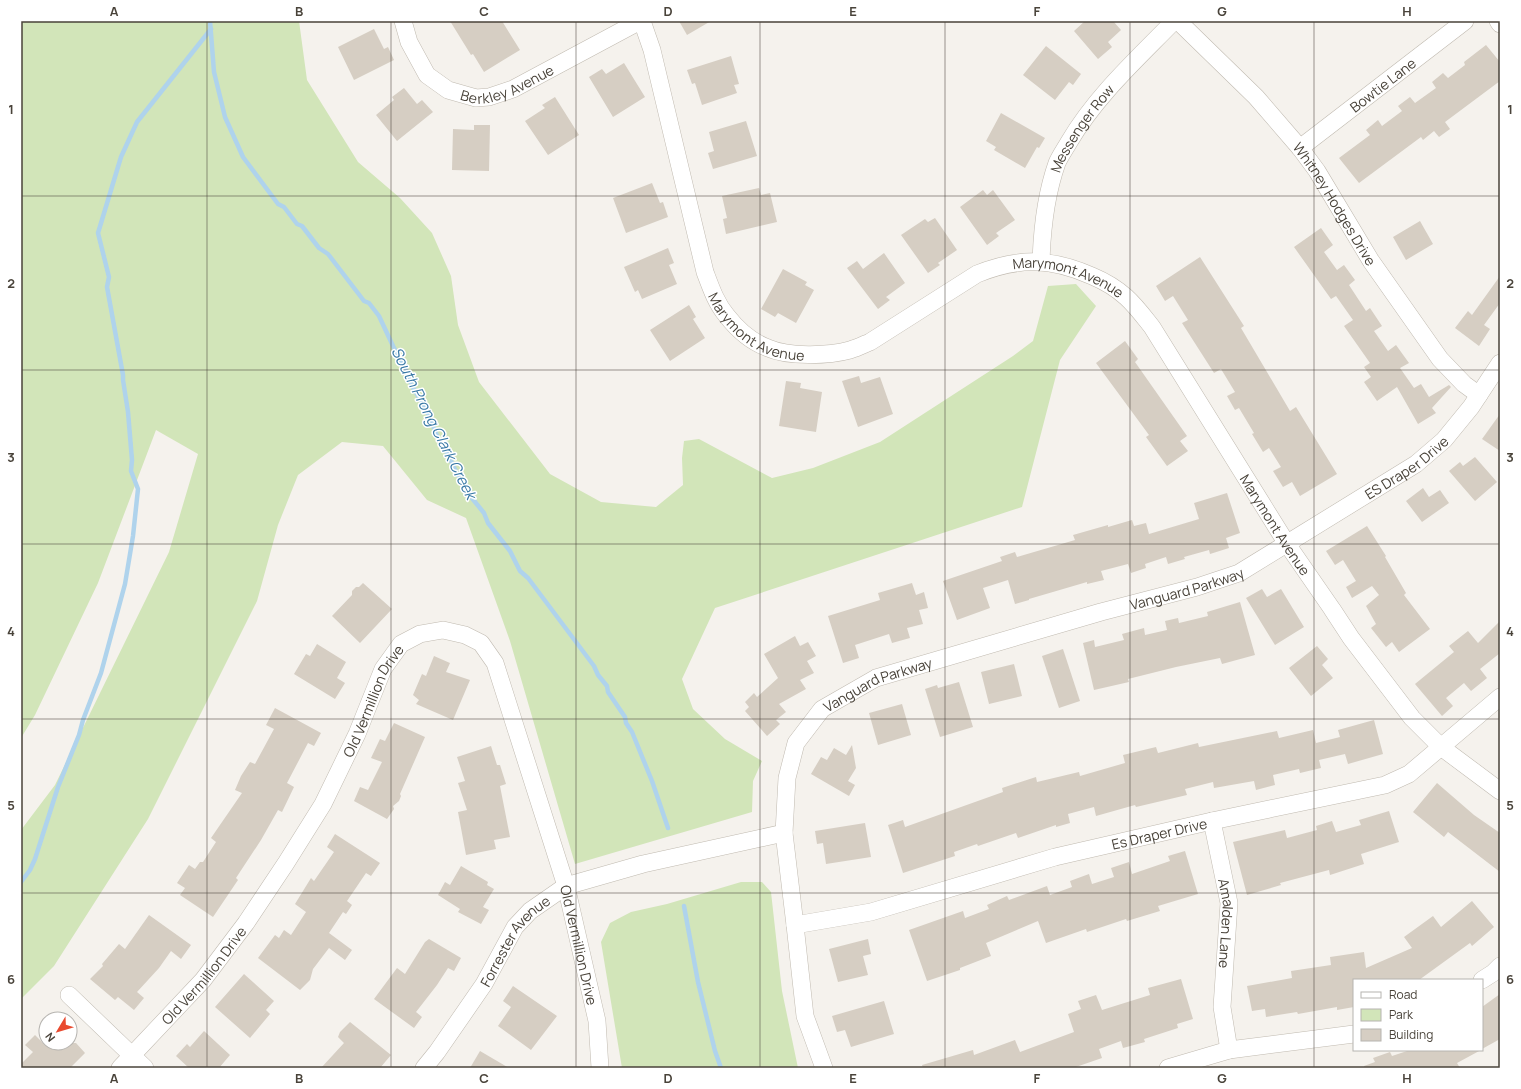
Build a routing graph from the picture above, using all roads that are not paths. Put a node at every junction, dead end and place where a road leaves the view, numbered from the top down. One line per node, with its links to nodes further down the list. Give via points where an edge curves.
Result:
1 (403, 21): 2 (street, Berkley Avenue, via 409,42 427,75 448,90 476,98 489,97 513,89)
2 (641, 21): 9 (street, Marymont Avenue, via 652,50 712,292 727,316 753,340 768,349 788,352 810,354 851,350 887,333 977,274 1010,264)
3 (1174, 21): 9 (street, Messenger Row, via 1109,88 1079,125 1058,163 1048,196)
4 (1178, 21): 8 (street, Whitney Hodges Drive, via 1256,98)
5 (1465, 21): 8 (street, Bowtie Lane)
6 (1498, 21): 7 (street)
7 (1500, 24)
8 (1300, 148): 11 (street, Whitney Hodges Drive, via 1317,171 1371,261 1440,359 1464,384)
9 (1040, 262): 12 (street, Marymont Avenue, via 1072,267 1105,282 1138,309 1152,327)
10 (1500, 363): 11 (street, ES Draper Drive)
11 (1479, 395): 12 (street, ES Draper Drive, via 1444,440 1416,464)
12 (1286, 544): 14 (street, Marymont Avenue, via 1351,638 1412,718); 17 (street, Vanguard Parkway, via 1239,573 876,678 822,710 796,743 787,778)
13 (1500, 697): 14 (street, Es Draper Drive)
14 (1442, 747): 15 (street, Marymont Avenue); 16 (street, Es Draper Drive, via 1409,774 1385,785)
15 (1500, 791)
16 (1212, 821): 19 (street, Es Draper Drive, via 1055,857 871,912); 24 (street, Amalden Lane, via 1229,903 1222,1007)
17 (784, 833): 18 (street, Forrester Avenue, via 643,864); 19 (street, Vanguard Parkway)
18 (566, 886): 25 (street, Old Vermillion Drive, via 495,663 481,643 465,635 443,630 420,634 401,644 383,669 357,734 322,804 246,923 203,980); 28 (street, Forrester Avenue, via 530,911 515,927 484,984); 29 (street, Old Vermillion Drive, via 597,1021)
19 (796, 925): 30 (street, Vanguard Parkway, via 805,1016)
20 (1500, 966): 21 (street)
21 (1483, 979)
22 (69, 995): 25 (street)
23 (1353, 1034): 24 (street)
24 (1229, 1050): 31 (street)
25 (132, 1056): 26 (street, Old Vermillion Drive); 27 (street)
26 (120, 1068)
27 (145, 1068)
28 (424, 1068)
29 (600, 1068)
30 (824, 1068)
31 (1168, 1068)

